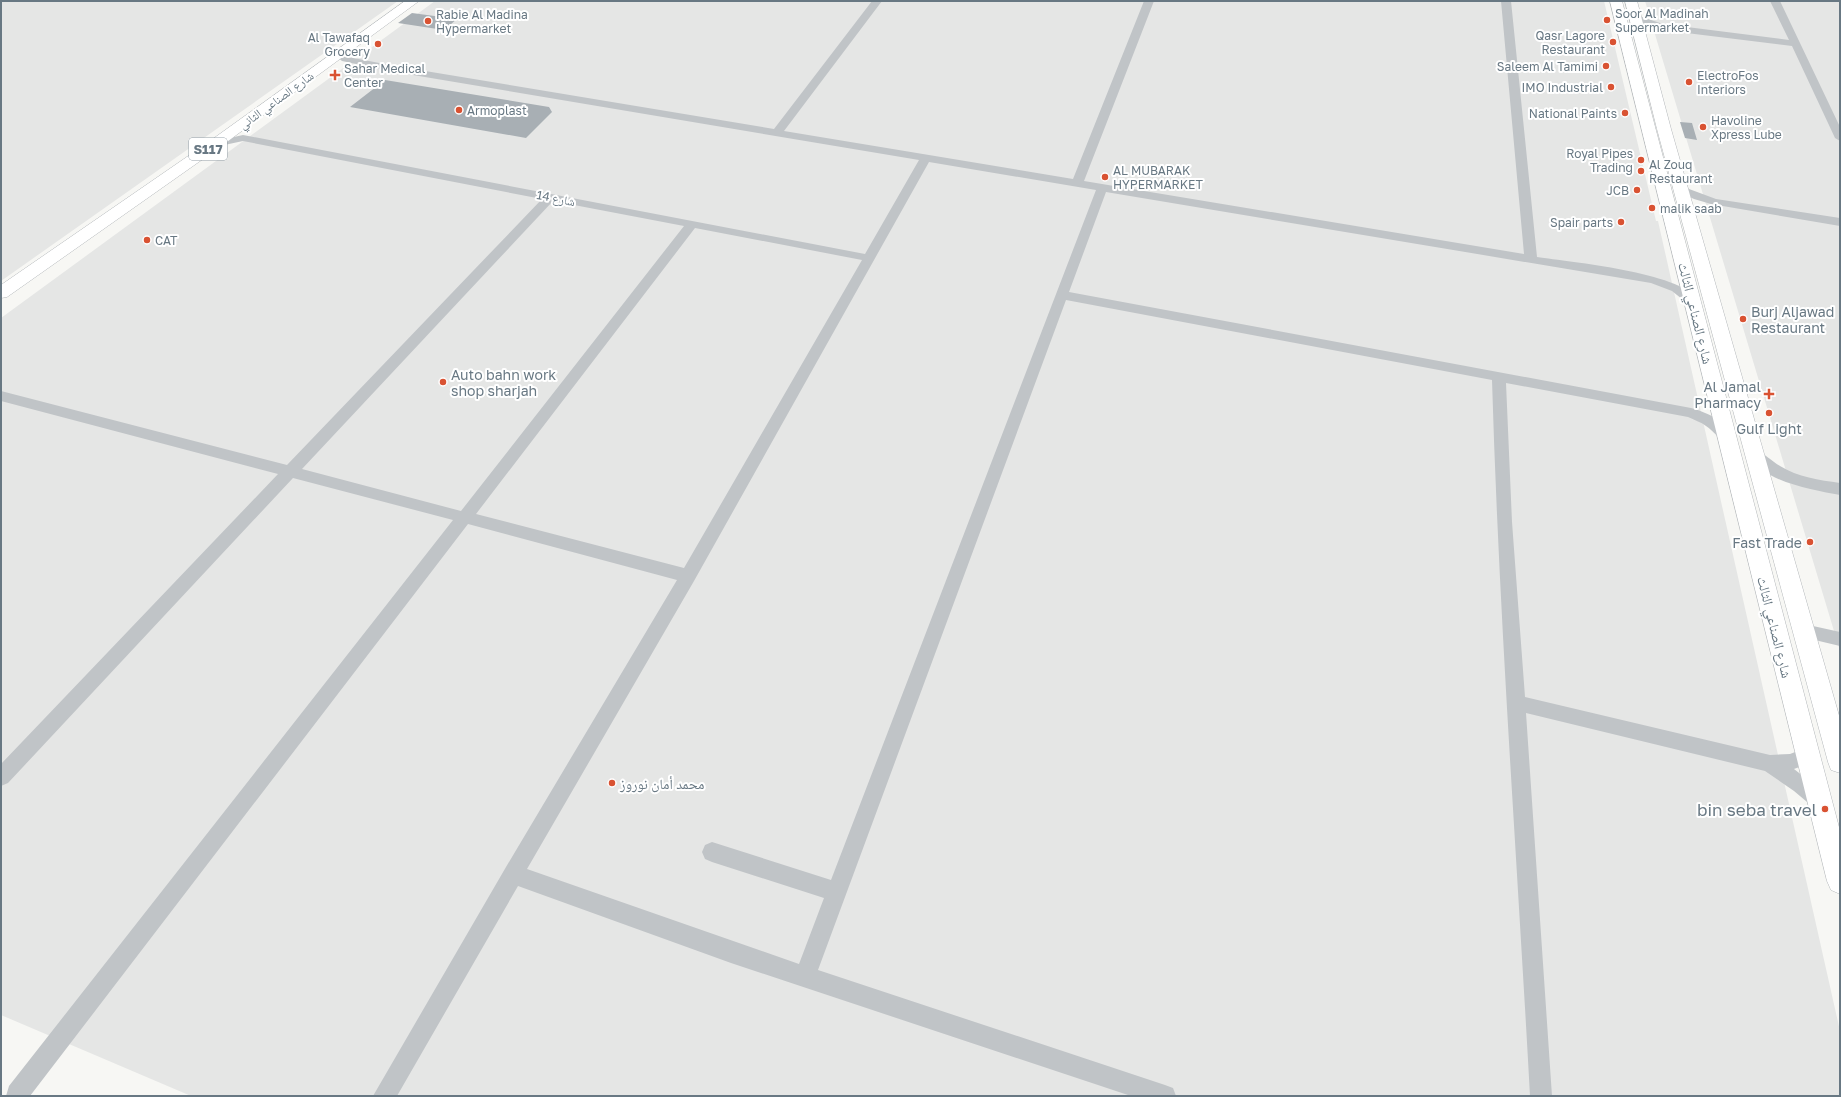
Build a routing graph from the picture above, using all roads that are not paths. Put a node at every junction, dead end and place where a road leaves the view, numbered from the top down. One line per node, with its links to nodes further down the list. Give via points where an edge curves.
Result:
1 (401, 1): 29 (main road, شارع الصناعي الثاني / S117)
2 (413, 1): 11 (main road, شارع الصناعي الثاني / S117)
3 (877, 1): 13 (street)
4 (1150, 1): 17 (street)
5 (1506, 1): 26 (street)
6 (1631, 1): 8 (main road, شارع الصناعي الثالث)
7 (1775, 1): 9 (street)
8 (1628, 17): 9 (street, via 1649,28 1662,27); 10 (main road, شارع الصناعي الثالث); 12 (main road, شارع الصناعي الثالث)
9 (1795, 44): 15 (street)
10 (1630, 54): 12 (main road, via 1638,56 1644,68); 27 (main road, شارع الصناعي الثالث)
11 (345, 56): 13 (street); 14 (main road, شارع الصناعي الثاني / S117, via 326,63)
12 (1650, 73): 19 (main road, شارع الصناعي الثالث)
13 (777, 133): 16 (street)
14 (239, 134): 20 (street, شارع 14); 30 (main road, شارع الصناعي الثاني / S117, via 215,144)
15 (1840, 138)
16 (926, 158): 17 (street); 25 (street)
17 (1077, 184): 18 (street)
18 (1102, 188): 26 (street); 31 (street)
19 (1681, 189): 21 (street); 22 (main road, شارع الصناعي الثالث)
20 (550, 197): 24 (street, شارع 14); 39 (street)
21 (1715, 202): 22 (street, via 1702,202); 23 (street)
22 (1686, 207): 38 (main road, شارع الصناعي الثالث)
23 (1840, 222)
24 (692, 224): 25 (street, شارع 14); 43 (street)
25 (869, 258): 44 (street)
26 (1531, 260): 28 (street)
27 (1685, 270): 28 (street, via 1674,278); 32 (main road, شارع الصناعي الثالث)
28 (1654, 280): 32 (street, via 1676,288)
29 (1, 282)
30 (1, 293)
31 (1062, 295): 33 (street); 56 (street)
32 (1692, 300): 35 (main road, شارع الصناعي الثالث)
33 (1499, 377): 36 (street); 47 (street, via 1504,522)
34 (1, 396): 39 (street)
35 (1719, 404): 36 (street, via 1707,410); 37 (main road, شارع الصناعي الثالث)
36 (1691, 413): 37 (street, via 1711,422)
37 (1726, 435): 48 (main road, شارع الصناعي الثالث)
38 (1756, 456): 40 (street, via 1776,471); 42 (main road, شارع الصناعي الثالث)
39 (291, 472): 43 (street); 51 (street)
40 (1802, 482): 41 (street); 42 (street, via 1777,485)
41 (1840, 490)
42 (1766, 492): 45 (main road, شارع الصناعي الثالث)
43 (464, 518): 44 (street); 58 (street)
44 (688, 576): 54 (street)
45 (1804, 630): 46 (street); 49 (main road, شارع الصناعي الثالث)
46 (1840, 639)
47 (1516, 704): 50 (street); 61 (street)
48 (1808, 755): 50 (street, via 1791,762); 52 (main road, شارع الصناعي الثالث)
49 (1840, 762)
50 (1770, 764): 52 (street)
51 (1, 777)
52 (1820, 801): 55 (main road, شارع الصناعي الثالث)
53 (712, 852): 56 (street)
54 (513, 874): 57 (street); 59 (street)
55 (1840, 881)
56 (836, 892): 57 (street)
57 (805, 976): 60 (street)
58 (17, 1094)
59 (384, 1096)
60 (1165, 1096)
61 (1541, 1096)

